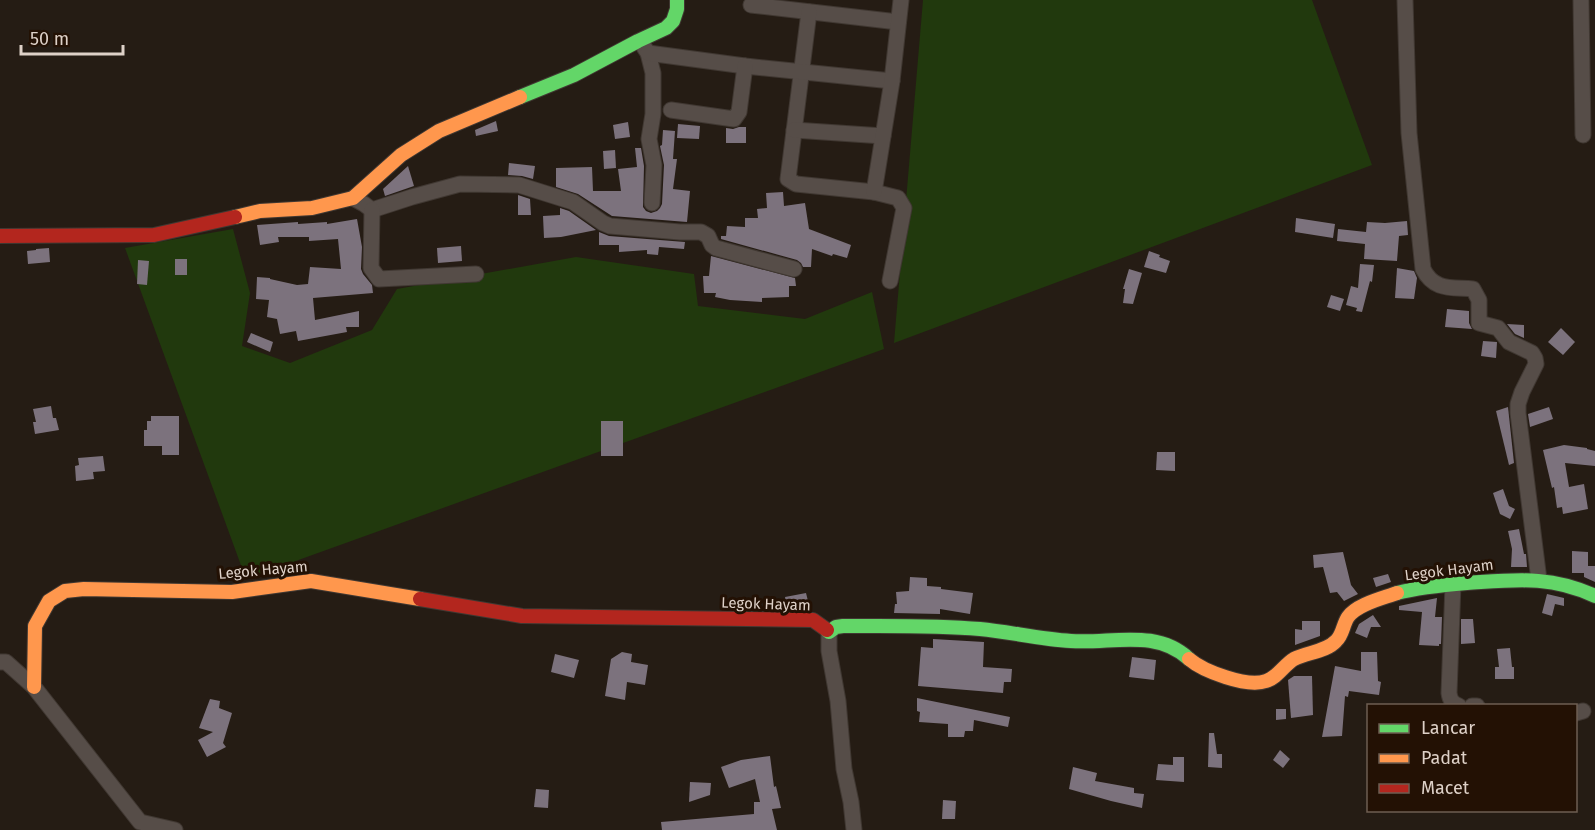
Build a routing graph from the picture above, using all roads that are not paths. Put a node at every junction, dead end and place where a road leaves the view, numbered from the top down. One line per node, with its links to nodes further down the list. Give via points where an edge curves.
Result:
1 (677, 0): 8 (street, via 673,21)
2 (901, 0): 7 (street)
3 (1405, 0): 25 (street, via 1408,133 1423,269 1436,285 1473,289 1479,300 1479,323 1498,328 1509,342 1535,358 1518,413)
4 (1581, 0): 15 (street)
5 (751, 4): 6 (street)
6 (809, 12): 7 (street); 11 (street)
7 (898, 22): 12 (street)
8 (638, 40): 9 (street); 18 (street, via 574,75 439,131 401,155)
9 (648, 53): 10 (street); 19 (street, via 653,73 649,139 654,165)
10 (745, 66): 11 (street); 13 (street, via 737,116 730,119)
11 (801, 71): 12 (street); 14 (street)
12 (892, 81): 16 (street)
13 (671, 110)
14 (794, 130): 16 (street); 17 (street, via 788,179 796,184)
15 (1583, 135)
16 (883, 136): 17 (street)
17 (874, 192): 24 (street, via 898,198 904,208)
18 (353, 198): 20 (street); 21 (street, via 312,208 260,211 154,235)
19 (652, 203)
20 (372, 210): 22 (street, via 460,184 519,185 573,202 610,226 701,232 716,248); 23 (street, via 371,268 379,279)
21 (0, 236)
22 (794, 269)
23 (476, 273)
24 (890, 281)
25 (1539, 580): 26 (street, Legok Hayam); 27 (street, Legok Hayam)
26 (1453, 584): 28 (street, Legok Hayam, via 1400,592 1366,604 1349,615 1338,640 1330,646 1294,659 1268,681 1254,684 1196,665 1167,644 1133,638 1073,641 930,626 843,626); 31 (street, via 1449,693)
27 (1595, 596)
28 (829, 632): 30 (street, Legok Hayam, via 813,620 522,616 311,581 232,592 84,589 65,591 49,601 34,626); 33 (street)
29 (0, 662): 30 (street, via 6,662)
30 (34, 687): 32 (street, via 140,822)
31 (1453, 704)
32 (175, 830)
33 (854, 830)

